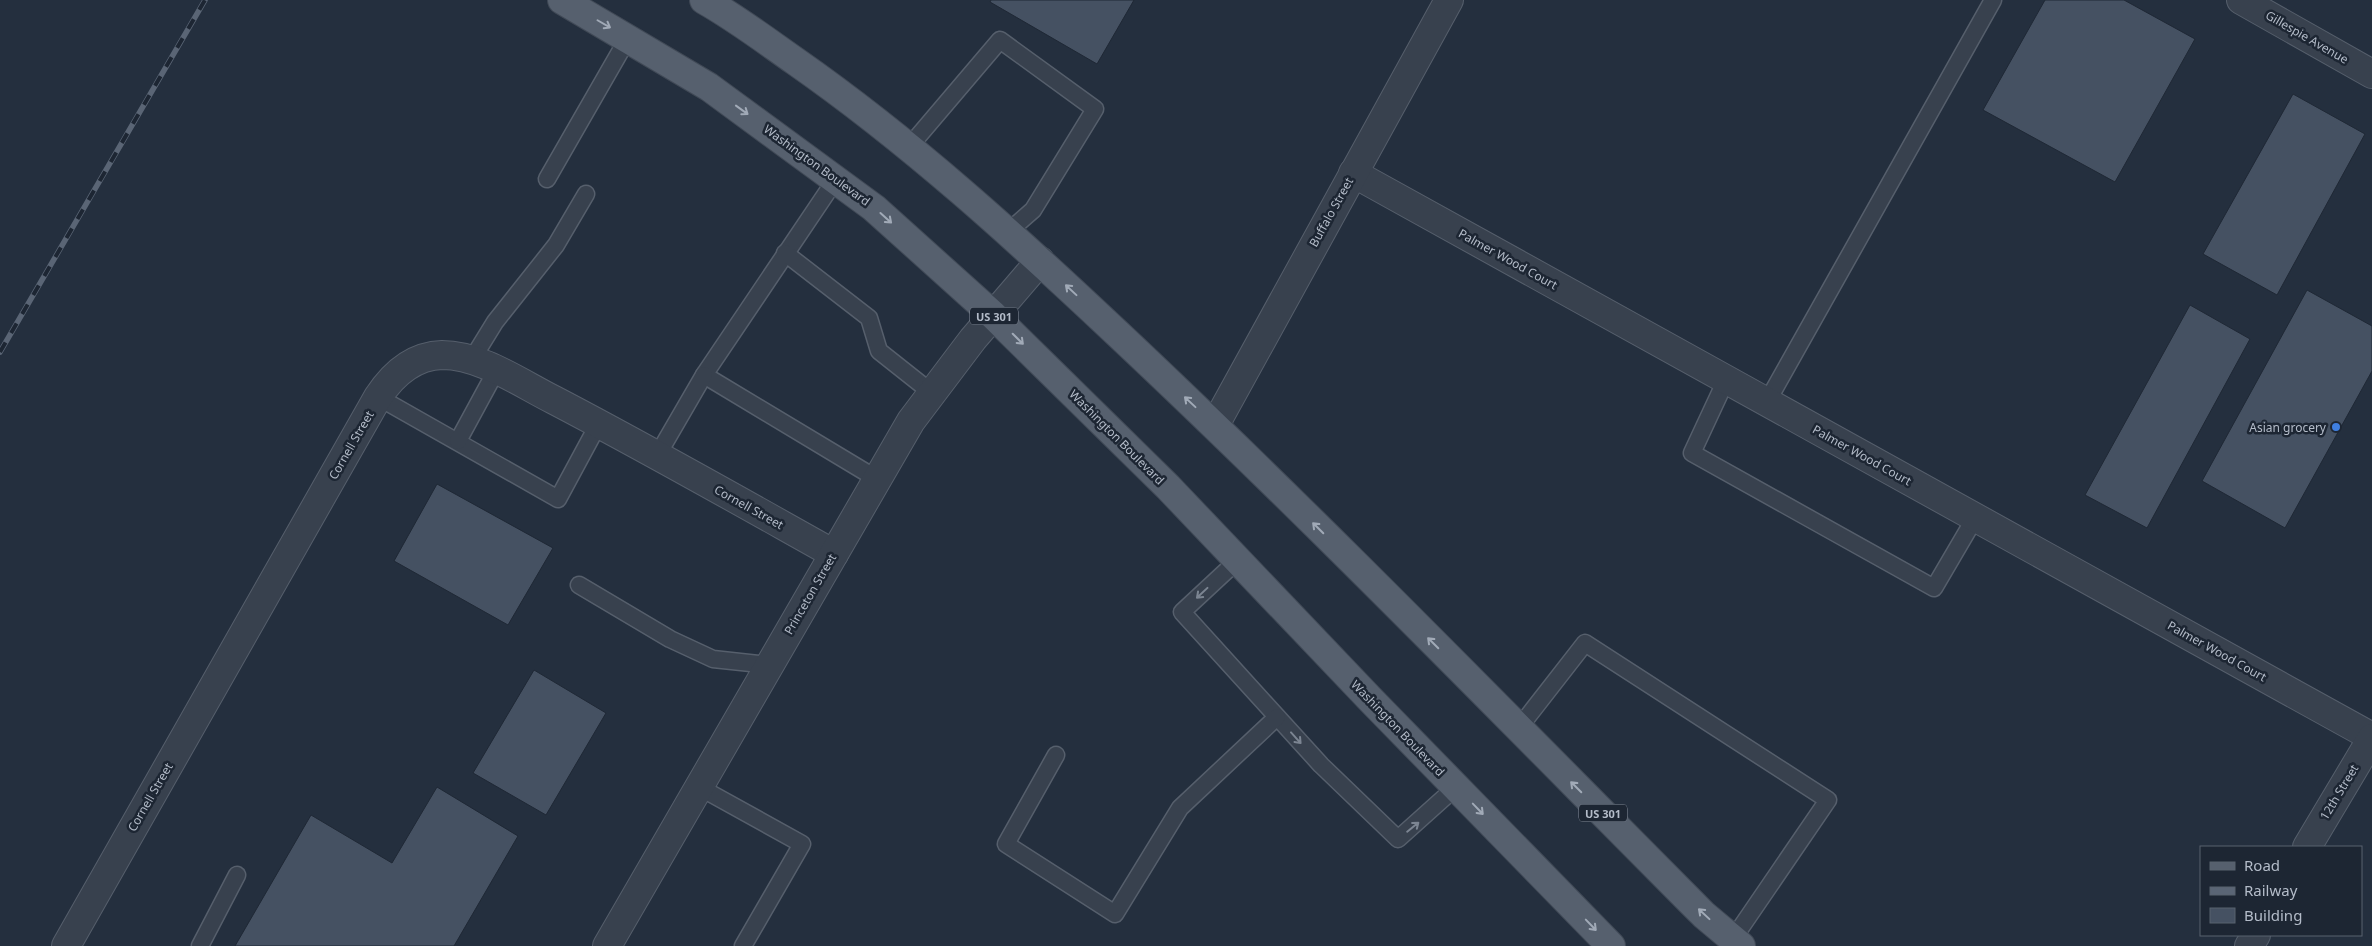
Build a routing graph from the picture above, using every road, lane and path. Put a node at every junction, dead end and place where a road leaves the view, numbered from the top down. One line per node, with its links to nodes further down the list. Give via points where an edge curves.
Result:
1 (562, 0): 6 (main road, Washington Boulevard / US 301, one-way to 6)
2 (704, 0): 8 (main road, US 301, via 838,91)
3 (1449, 0): 9 (street, Buffalo Street)
4 (1993, 0): 23 (lane)
5 (2241, 0): 7 (street, Gillespie Avenue)
6 (628, 38): 10 (lane); 11 (main road, Washington Boulevard / US 301, one-way to 11, via 709,87)
7 (2372, 74)
8 (910, 147): 13 (main road, US 301); 13 (lane, via 1000,40 1095,109 1033,210)
9 (1353, 173): 20 (street, Palmer Wood Court); 25 (street, Buffalo Street)
10 (548, 179)
11 (836, 179): 14 (lane); 16 (main road, Washington Boulevard / US 301, one-way to 16, via 874,208)
12 (586, 194): 17 (lane, via 556,245 495,322)
13 (1008, 232): 15 (main road, US 301)
14 (785, 252): 19 (lane); 21 (lane, via 869,318 880,351)
15 (1040, 261): 16 (street, Princeton Street); 25 (main road, US 301, one-way to 15)
16 (993, 315): 21 (street, Princeton Street); 31 (main road, Washington Boulevard / US 301, one-way to 31)
17 (471, 360): 18 (street, Cornell Street); 22 (street, Cornell Street, via 442,355 416,360 393,376)
18 (496, 371): 24 (street, Cornell Street); 26 (lane)
19 (704, 375): 27 (lane); 28 (lane)
20 (1726, 380): 23 (street, Palmer Wood Court); 29 (lane, via 1692,452 1934,588)
21 (932, 393): 28 (street, Princeton Street, via 911,421)
22 (378, 397): 26 (lane); 43 (street, Cornell Street)
23 (1767, 402): 29 (street, Palmer Wood Court)
24 (599, 423): 26 (lane, via 558,499); 27 (street, Cornell Street)
25 (1215, 425): 35 (main road, US 301, one-way to 25)
26 (458, 441)
27 (657, 456): 30 (street, Cornell Street)
28 (877, 479): 30 (street, Princeton Street)
29 (1975, 518): 36 (street, Palmer Wood Court)
30 (834, 554): 33 (street, Princeton Street)
31 (1238, 560): 34 (lane, one-way to 34, via 1182,612); 39 (main road, Washington Boulevard / US 301)
32 (579, 585): 33 (lane, via 670,639 713,659)
33 (769, 665): 38 (street, Princeton Street)
34 (1277, 717): 37 (lane, via 1180,808 1115,914 1006,844); 39 (lane, one-way to 39, via 1321,765 1398,839)
35 (1518, 729): 42 (main road, US 301, one-way to 35, via 1704,915); 42 (lane, via 1585,643 1828,800)
36 (2372, 738): 40 (street, 12th Street)
37 (1056, 755)
38 (699, 787): 45 (street, Princeton Street); 46 (lane, via 802,844)
39 (1456, 787): 47 (main road, Washington Boulevard / US 301, one-way to 47)
40 (2308, 846)
41 (237, 875): 44 (lane)
42 (1737, 942)
43 (68, 945)
44 (200, 946)
45 (608, 946)
46 (743, 946)
47 (1612, 946)

